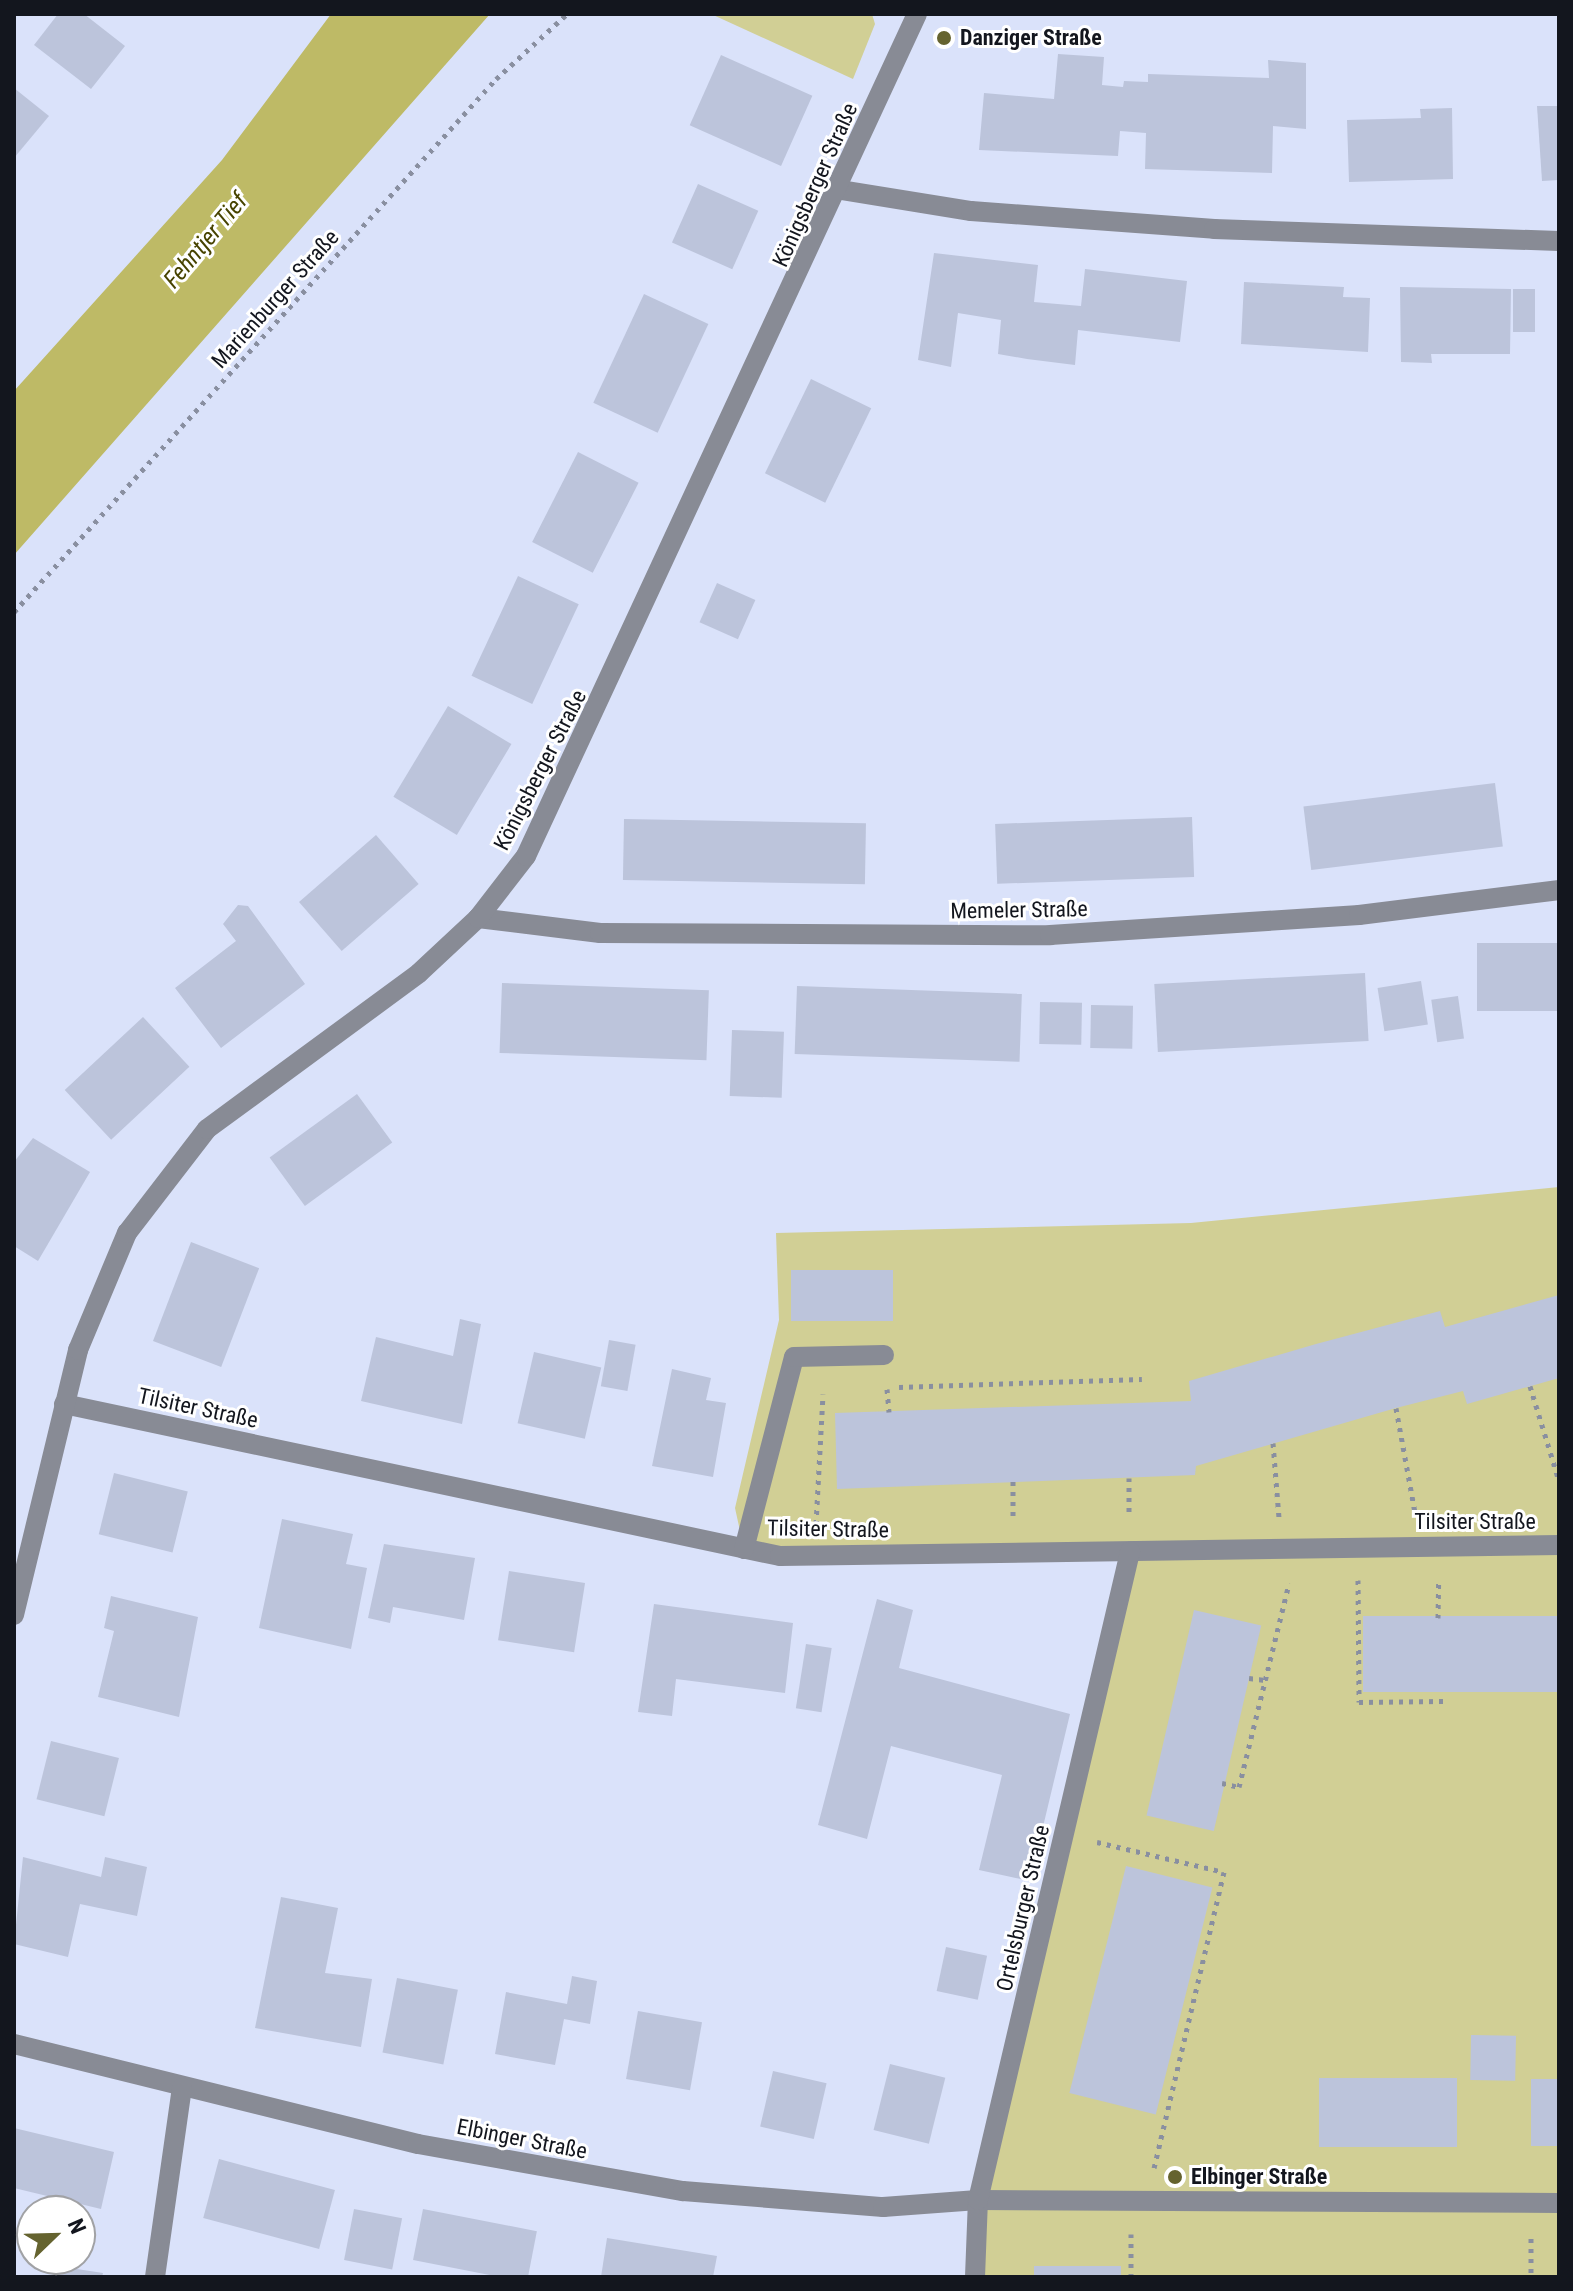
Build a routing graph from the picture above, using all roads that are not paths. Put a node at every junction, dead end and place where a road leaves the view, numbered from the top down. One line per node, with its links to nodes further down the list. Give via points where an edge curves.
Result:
1 (917, 14): 2 (street, Königsberger Straße)
2 (841, 190): 3 (street, via 971,211 1214,229); 5 (street, Königsberger Straße, via 567,778 526,856)
3 (1559, 241)
4 (1559, 890): 5 (street, Memeler Straße, via 1359,915 1050,935 600,933)
5 (478, 918): 7 (street, Königsberger Straße, via 419,973 207,1129 178,1159 112,1259)
6 (884, 1355): 9 (street, via 794,1357)
7 (64, 1404): 9 (street, Tilsiter Straße); 11 (street, Königsberger Straße)
8 (1559, 1545): 10 (street, Tilsiter Straße)
9 (744, 1549): 10 (street, Tilsiter Straße, via 815,1556)
10 (1130, 1552): 14 (street, Ortelsburger Straße)
11 (14, 1615)
12 (14, 2044): 13 (street, Elbinger Straße)
13 (182, 2088): 14 (street, Elbinger Straße, via 496,2160 683,2191 883,2207); 16 (street)
14 (978, 2200): 15 (street, Elbinger Straße); 17 (street, Ortelsburger Straße)
15 (1559, 2203)
16 (155, 2277)
17 (975, 2277)

